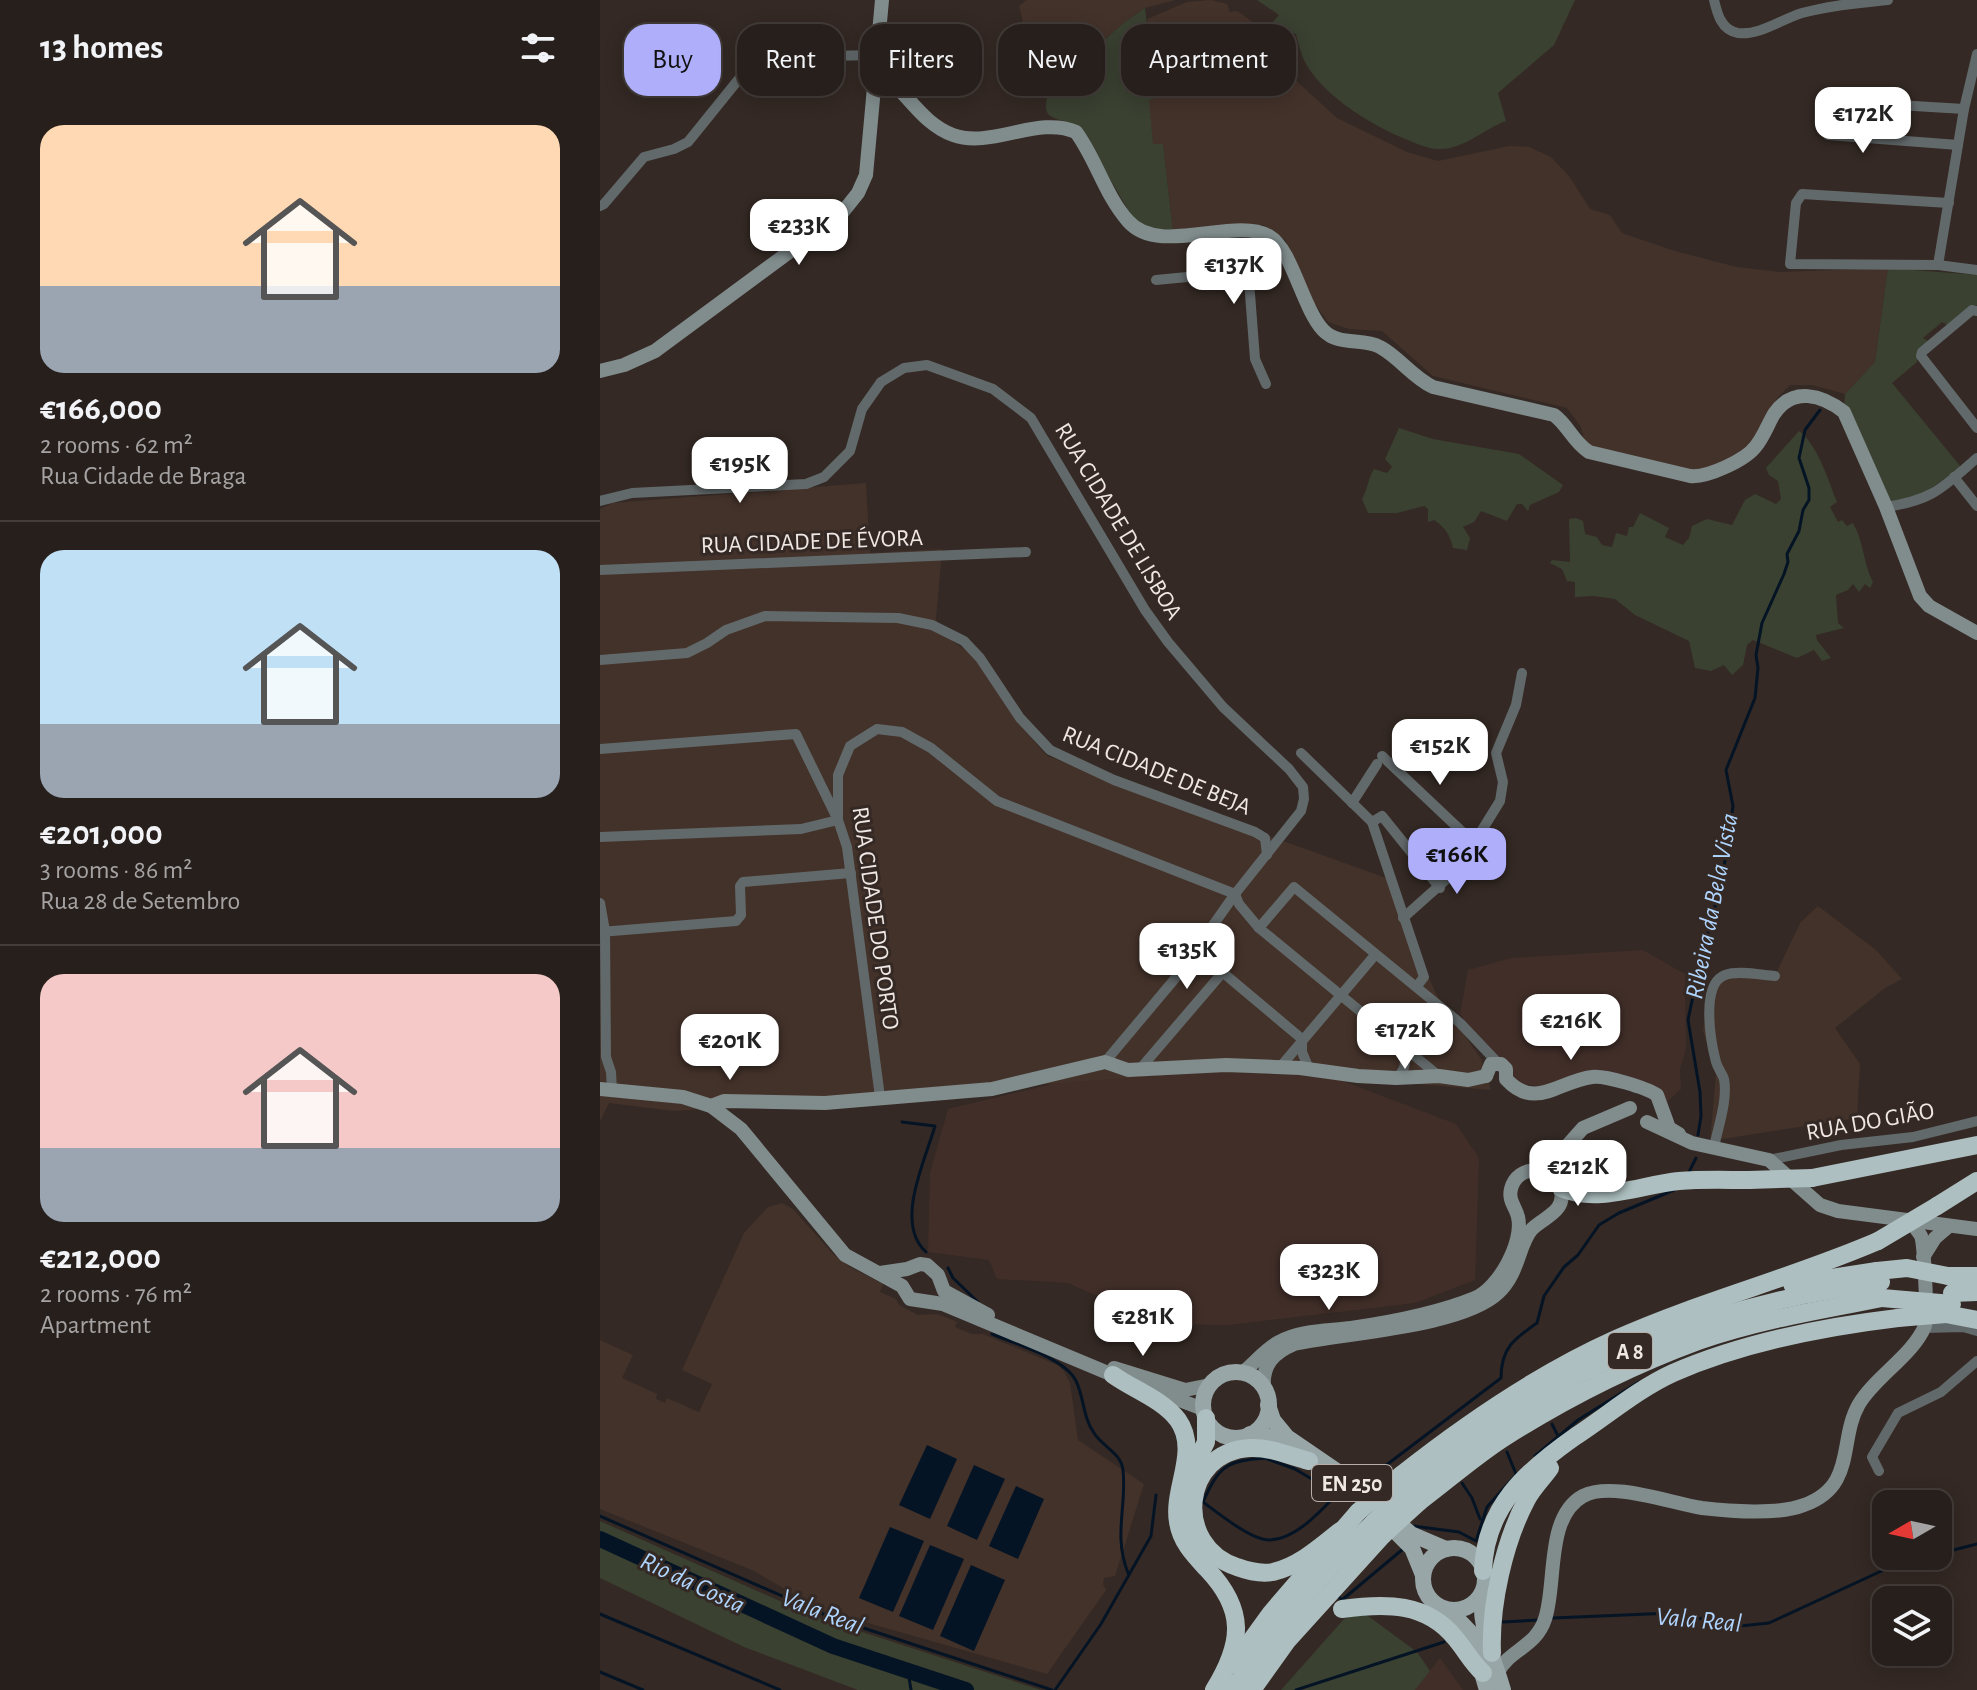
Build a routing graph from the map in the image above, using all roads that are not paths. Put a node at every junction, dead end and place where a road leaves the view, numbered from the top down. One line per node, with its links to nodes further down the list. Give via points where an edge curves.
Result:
1 (882, 0): 4 (street)
2 (1714, 0): 3 (street, via 1722,22 1737,33 1802,13)
3 (1888, 0)
4 (880, 24)
5 (1977, 54): 9 (street)
6 (860, 62): 12 (street, via 774,57 751,64 688,142 644,157)
7 (874, 96): 19 (street, via 866,175 842,213 655,351)
8 (906, 96): 13 (street, via 925,119 953,135 979,138 1066,127 1076,132 1118,207 1136,228 1180,236 1253,231)
9 (1964, 109): 10 (street); 10 (street, via 1831,101 1823,106 1822,129 1828,135)
10 (1958, 145): 11 (street)
11 (1949, 203): 14 (street); 14 (street, via 1802,194 1796,203 1790,264)
12 (600, 206)
13 (1276, 241): 16 (street); 26 (street, via 1324,331 1339,340 1376,344 1433,387 1554,415 1583,448 1607,458 1704,475 1756,447 1785,402 1796,396 1821,397 1844,412)
14 (1938, 265): 15 (street)
15 (1977, 270)
16 (1250, 271): 17 (street); 20 (street, via 1255,359)
17 (1156, 280)
18 (1974, 311): 21 (street, via 1921,356)
19 (600, 371)
20 (1266, 384)
21 (1977, 428)
22 (1977, 458): 23 (street)
23 (1954, 477): 25 (street); 26 (street, via 1929,497)
24 (600, 501): 39 (street, RUA CIDADE DE LISBOA, via 632,493 806,484 824,477 850,451 862,409 881,382 904,368 927,365 993,389 1031,418 1168,642 1223,707 1303,787 1301,811)
25 (1977, 506)
26 (1886, 507): 29 (street, via 1920,596)
27 (1026, 552): 28 (street, RUA CIDADE DE ÉVORA)
28 (600, 570)
29 (1977, 633)
30 (600, 660): 39 (street, RUA CIDADE DE BEJA, via 687,653 726,630 765,616 898,618 932,625 964,641 1050,750 1114,780 1255,832 1265,838)
31 (1522, 673): 38 (street, via 1516,705 1496,753 1503,782 1500,801)
32 (600, 749): 35 (street, via 796,734)
33 (1301, 753): 34 (street)
34 (1352, 803): 36 (street); 38 (street, via 1379,760)
35 (838, 820): 37 (street, via 801,829); 40 (street, RUA CIDADE DO PORTO); 42 (street, RUA CIDADE DO PORTO, via 838,775 850,746 877,729 902,732 931,748 997,801)
36 (1372, 822): 41 (street, via 1382,816); 44 (street)
37 (600, 837)
38 (1474, 843): 41 (street)
39 (1267, 855): 42 (street, RUA CIDADE DE LISBOA)
40 (851, 873): 46 (street, via 743,882 736,921); 67 (street, RUA CIDADE DO PORTO)
41 (1440, 888): 44 (street)
42 (1235, 894): 45 (street); 48 (street, RUA CIDADE DE LISBOA)
43 (600, 903): 46 (street)
44 (1403, 918): 47 (street)
45 (1259, 928): 49 (street, via 1294,887); 54 (street)
46 (602, 931): 57 (street)
47 (1414, 949): 52 (street, via 1414,963); 53 (street, via 1424,977)
48 (1196, 950): 50 (street); 58 (street, RUA CIDADE DE LISBOA)
49 (1375, 955): 52 (street); 54 (street)
50 (1223, 972): 56 (street); 60 (street)
51 (1775, 976): 78 (street, via 1727,974 1714,988 1709,1030 1724,1093)
52 (1405, 978): 53 (street)
53 (1417, 986): 62 (street, via 1484,1049)
54 (1341, 997): 55 (street); 56 (street)
55 (1391, 1038): 64 (street); 65 (street, via 1405,1059)
56 (1302, 1039): 59 (street); 61 (street)
57 (606, 1057): 63 (street); 66 (street, via 611,1072)
58 (1105, 1062): 60 (street); 67 (street, via 992,1089)
59 (1281, 1066): 60 (street); 61 (street)
60 (1140, 1069)
61 (1309, 1069): 65 (street)
62 (1490, 1069): 64 (street, via 1468,1080); 68 (street, via 1493,1084 1506,1079 1522,1093 1539,1094 1596,1076 1618,1081)
63 (600, 1071)
64 (1439, 1076): 65 (street)
65 (1396, 1078)
66 (606, 1090): 70 (street, via 683,1097)
67 (880, 1097): 69 (street)
68 (1634, 1100): 71 (street, via 1657,1095); 72 (street); 74 (street, via 1633,1116)
69 (754, 1103): 70 (street, via 724,1101); 75 (street, via 744,1114)
70 (711, 1106): 75 (street)
71 (1661, 1110): 74 (street, via 1656,1119); 76 (street, via 1669,1128)
72 (1597, 1121): 74 (street); 79 (street, via 1578,1132)
73 (1977, 1121): 80 (street, RUA DO GIÃO)
74 (1644, 1122): 76 (street)
75 (741, 1129): 89 (street, via 845,1255)
76 (1692, 1143): 78 (street)
77 (1977, 1145): 83 (highway, bridge, via 1812,1178 1714,1180 1591,1196 1576,1195)
78 (1714, 1147): 80 (street)
79 (1559, 1155): 81 (street); 83 (street)
80 (1769, 1160): 86 (street, via 1820,1205)
81 (1539, 1170): 83 (street); 84 (street, via 1513,1182 1510,1199)
82 (1977, 1181): 86 (highway)
83 (1558, 1183): 85 (street, via 1558,1208)
84 (1518, 1214): 85 (street); 104 (street, via 1518,1233 1503,1272 1487,1292 1383,1322 1290,1337)
85 (1542, 1220): 107 (street, via 1529,1232 1508,1282 1489,1300 1406,1326 1294,1344 1268,1363)
86 (1931, 1226): 87 (street); 97 (highway, bridge); 101 (street, via 1923,1257)
87 (1977, 1229)
88 (907, 1269): 89 (street); 92 (street, via 927,1265); 93 (street)
89 (880, 1273): 93 (street)
90 (1977, 1276): 95 (highway)
91 (1880, 1284): 95 (highway, bridge); 95 (highway, bridge, via 1907,1268); 97 (highway, via 1787,1285); 116 (highway, A 8, via 1744,1309 1618,1357 1494,1426)
92 (940, 1285): 96 (street); 106 (street, via 986,1314 1138,1377 1185,1390)
93 (902, 1286): 96 (street, via 910,1299)
94 (1977, 1292): 95 (highway)
95 (1950, 1297): 98 (highway); 99 (highway); 100 (highway); 112 (highway, bridge, via 1898,1318 1776,1339 1674,1373)
96 (930, 1300): 105 (street)
97 (1711, 1304): 116 (highway, via 1616,1339 1482,1413)
98 (1977, 1304)
99 (1977, 1313)
100 (1977, 1320)
101 (1924, 1328): 102 (street); 128 (street, via 1858,1405 1843,1470 1805,1505 1782,1510 1704,1508 1615,1491 1584,1495 1563,1517 1545,1619 1537,1636)
102 (1977, 1331)
103 (1977, 1361): 115 (street, via 1941,1392 1898,1413 1872,1457)
104 (1242, 1373): 106 (main road, via 1224,1374); 107 (main road)
105 (1113, 1375): 109 (street); 117 (highway, via 1161,1403 1178,1421 1187,1439)
106 (1210, 1385): 109 (main road)
107 (1264, 1388): 108 (main road, EN 250)
108 (1268, 1405): 110 (main road, via 1263,1422); 120 (main road, EN 250, via 1287,1437 1347,1478 1411,1534)
109 (1204, 1414): 111 (main road, via 1212,1427); 117 (highway, via 1206,1442)
110 (1250, 1434): 111 (main road, EN 250); 113 (main road, EN 250, via 1280,1442)
111 (1230, 1437): 114 (highway)
112 (1574, 1438): 121 (highway, via 1535,1469 1496,1513); 127 (highway, via 1527,1498 1513,1533 1495,1591)
113 (1309, 1461): 114 (highway, via 1267,1449 1241,1449); 122 (main road, EN 250, via 1407,1542)
114 (1204, 1471): 119 (highway, via 1191,1504 1197,1532 1227,1564 1272,1572 1308,1557)
115 (1879, 1471)
116 (1410, 1489): 118 (highway, A 8, bridge)
117 (1179, 1492): 129 (highway, via 1178,1523 1184,1541 1226,1590 1236,1619 1237,1637)
118 (1371, 1523): 119 (highway); 126 (highway, A 8); 129 (highway, A 8, via 1245,1671)
119 (1340, 1531): 129 (highway, via 1271,1613)
120 (1446, 1549): 121 (main road, EN 250, via 1465,1550); 122 (main road, via 1430,1558)
121 (1483, 1571): 123 (main road, EN 250)
122 (1423, 1575): 124 (main road, EN 250, via 1427,1595)
123 (1482, 1593): 124 (main road, via 1468,1607); 127 (main road, EN 250, via 1482,1628)
124 (1441, 1607): 125 (highway, via 1395,1595 1362,1598); 128 (main road, EN 250, via 1470,1632)
125 (1342, 1609): 126 (highway); 128 (highway, via 1394,1605 1427,1614 1456,1638)
126 (1287, 1641): 130 (highway, A 8)
127 (1492, 1653): 128 (main road, EN 250)
128 (1489, 1678): 131 (main road, EN 250)
129 (1222, 1687)
130 (1252, 1690)
131 (1503, 1690)

